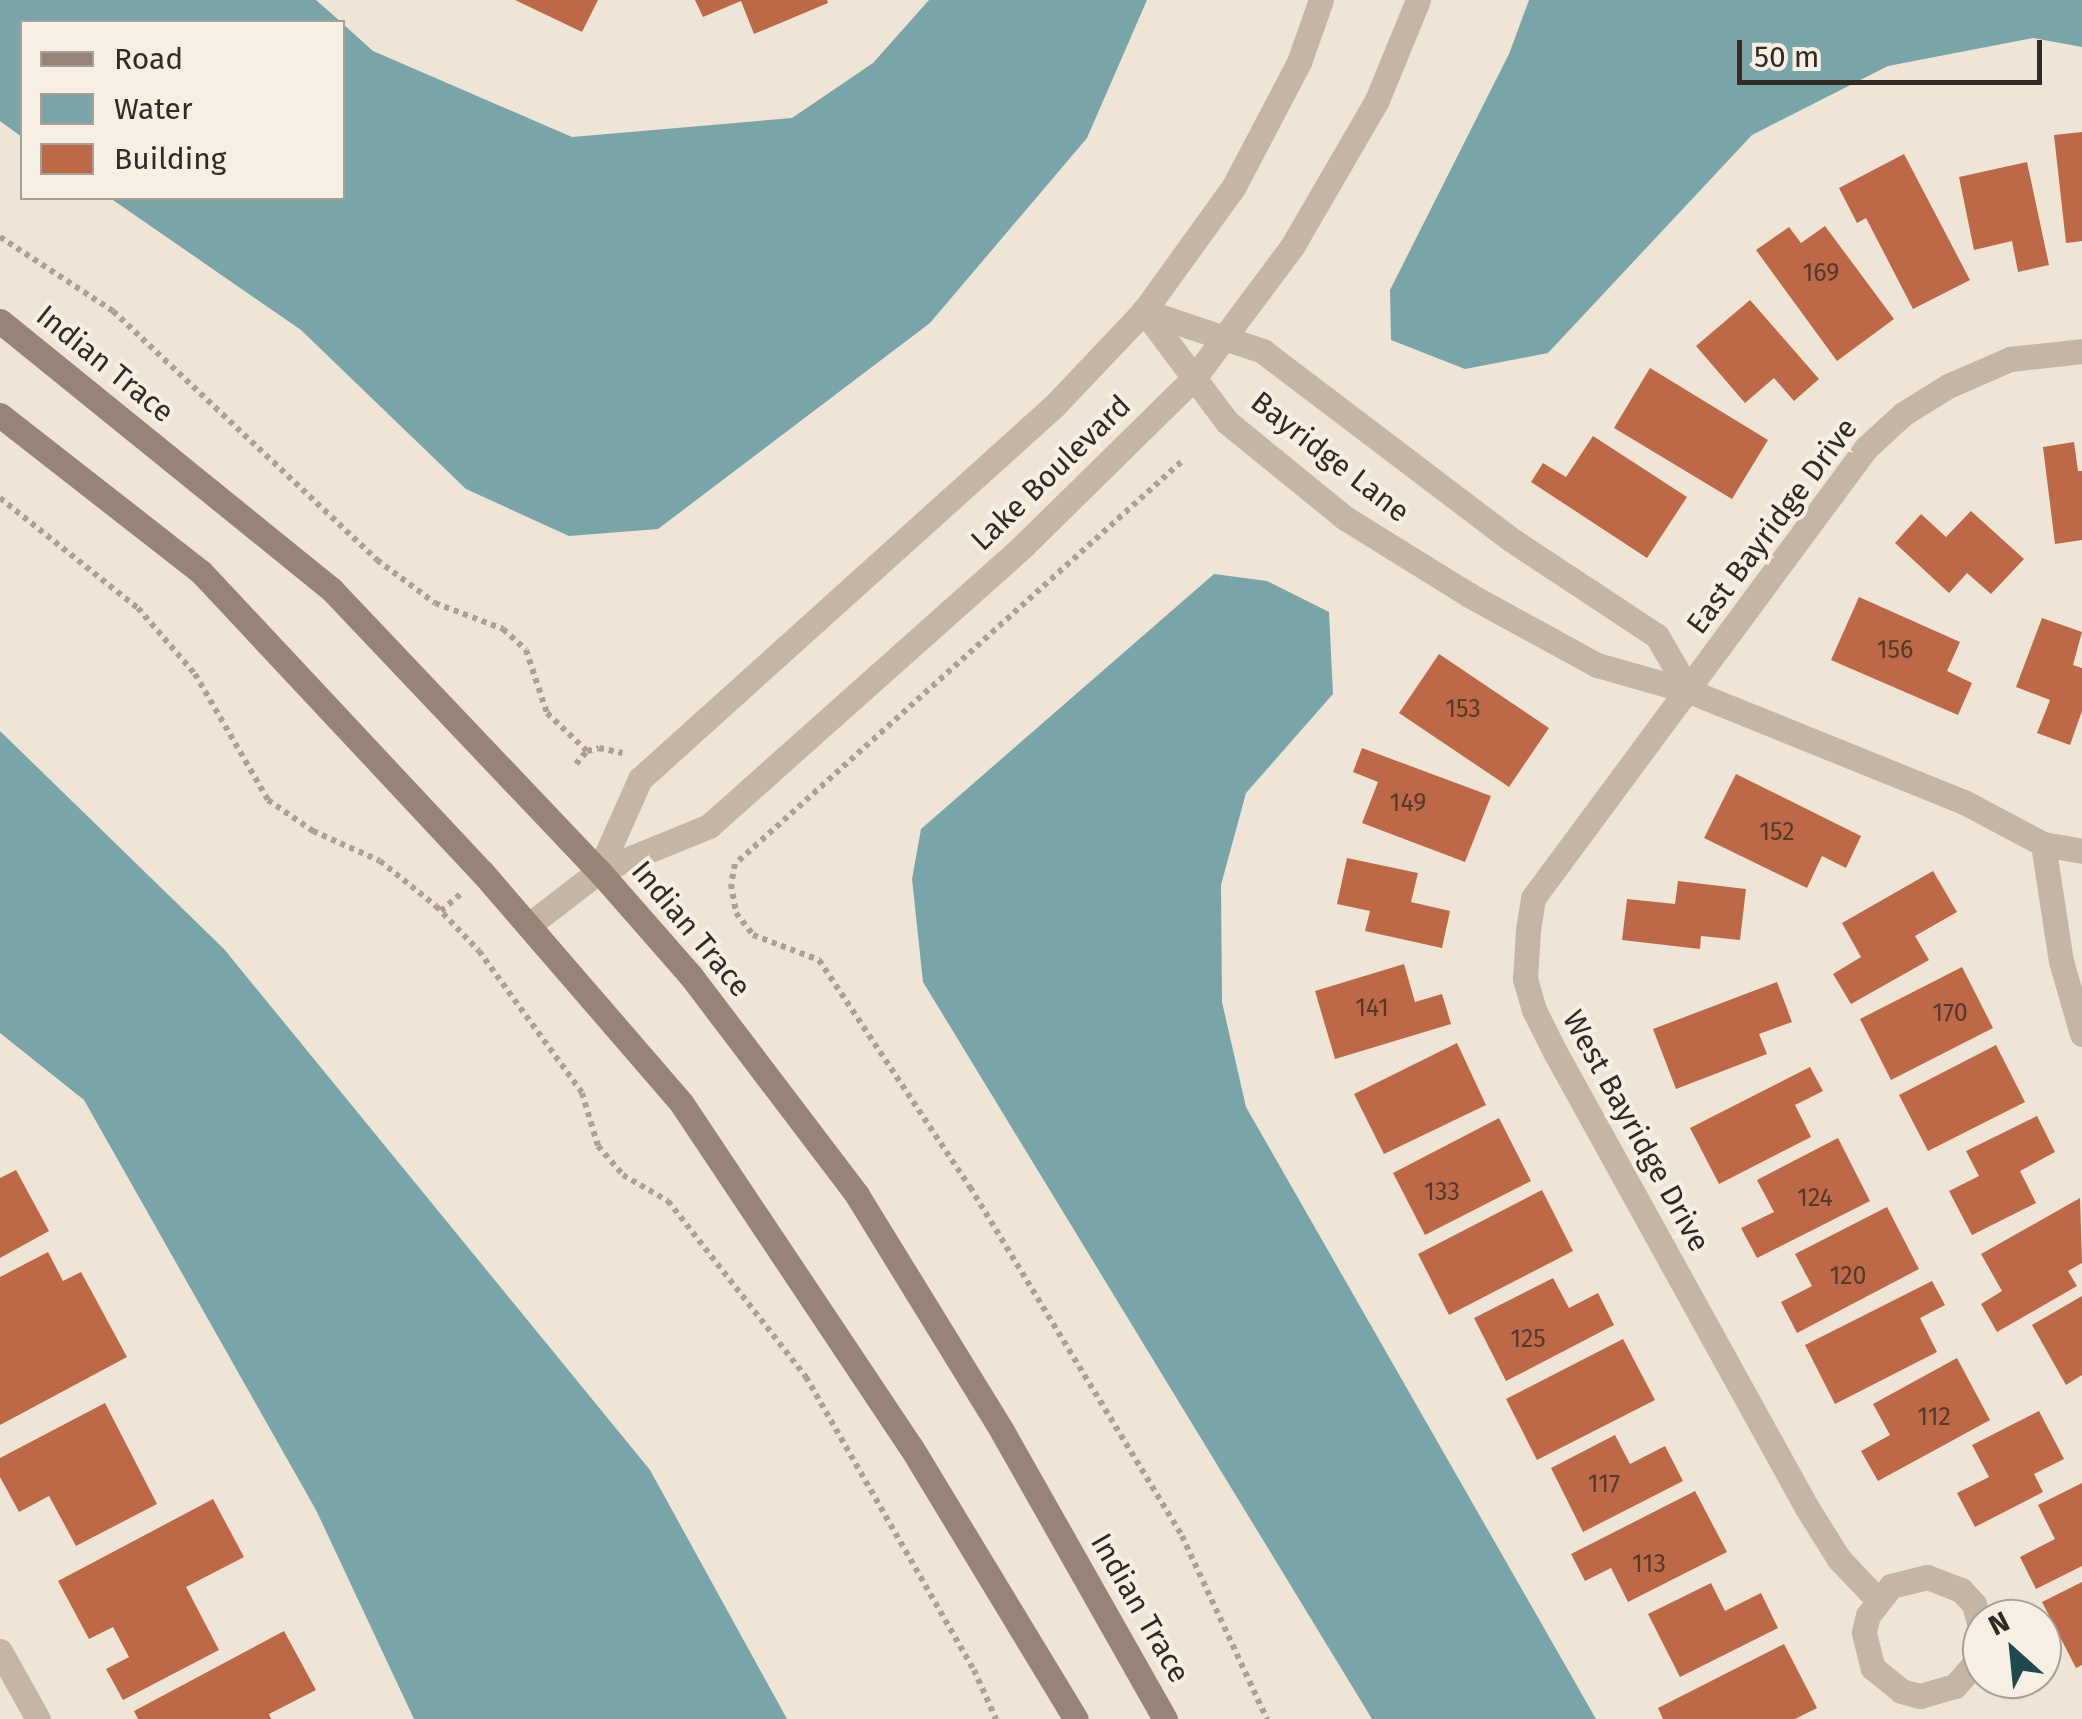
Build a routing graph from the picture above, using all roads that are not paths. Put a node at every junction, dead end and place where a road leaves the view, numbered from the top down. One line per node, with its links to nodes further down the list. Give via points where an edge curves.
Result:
1 (1321, 0): 3 (street, Lake Boulevard, via 1299,62 1234,186)
2 (1418, 0): 5 (street, Lake Boulevard, via 1377,100)
3 (1144, 311): 5 (street, Bayridge Lane); 7 (street, Bayridge Lane); 12 (street, Lake Boulevard, via 1054,406 640,779)
4 (0, 321): 12 (main road, Indian Trace, via 332,590)
5 (1227, 339): 7 (street, Lake Boulevard); 9 (street, Bayridge Lane, via 1263,351 1509,538 1657,636)
6 (2082, 350): 9 (street, East Bayridge Drive, via 2010,359 1903,414 1866,448)
7 (1194, 378): 9 (street, Bayridge Lane, via 1228,422 1344,518 1598,665); 12 (street, Lake Boulevard, via 1024,545 709,826)
8 (0, 415): 13 (main road, via 201,572)
9 (1690, 690): 10 (street, Bayridge Lane, via 1964,802); 15 (street, West Bayridge Drive, via 1533,898 1525,979 1554,1050 1806,1508 1838,1559)
10 (2043, 844): 11 (street, Bayridge Lane); 14 (street, via 2061,961)
11 (2082, 851)
12 (599, 871): 13 (street, Lake Boulevard); 22 (main road, Indian Trace, via 691,976 857,1195 1002,1430)
13 (529, 925): 21 (main road, via 682,1104 911,1447)
14 (2082, 1034)
15 (1877, 1598): 16 (street, via 1908,1579 1945,1581); 18 (street, via 1864,1633 1873,1668 1901,1691 1938,1694)
16 (1968, 1599)
17 (0, 1651): 19 (street)
18 (1962, 1679)
19 (9, 1694): 20 (street)
20 (38, 1719)
21 (1076, 1719)
22 (1165, 1719)

